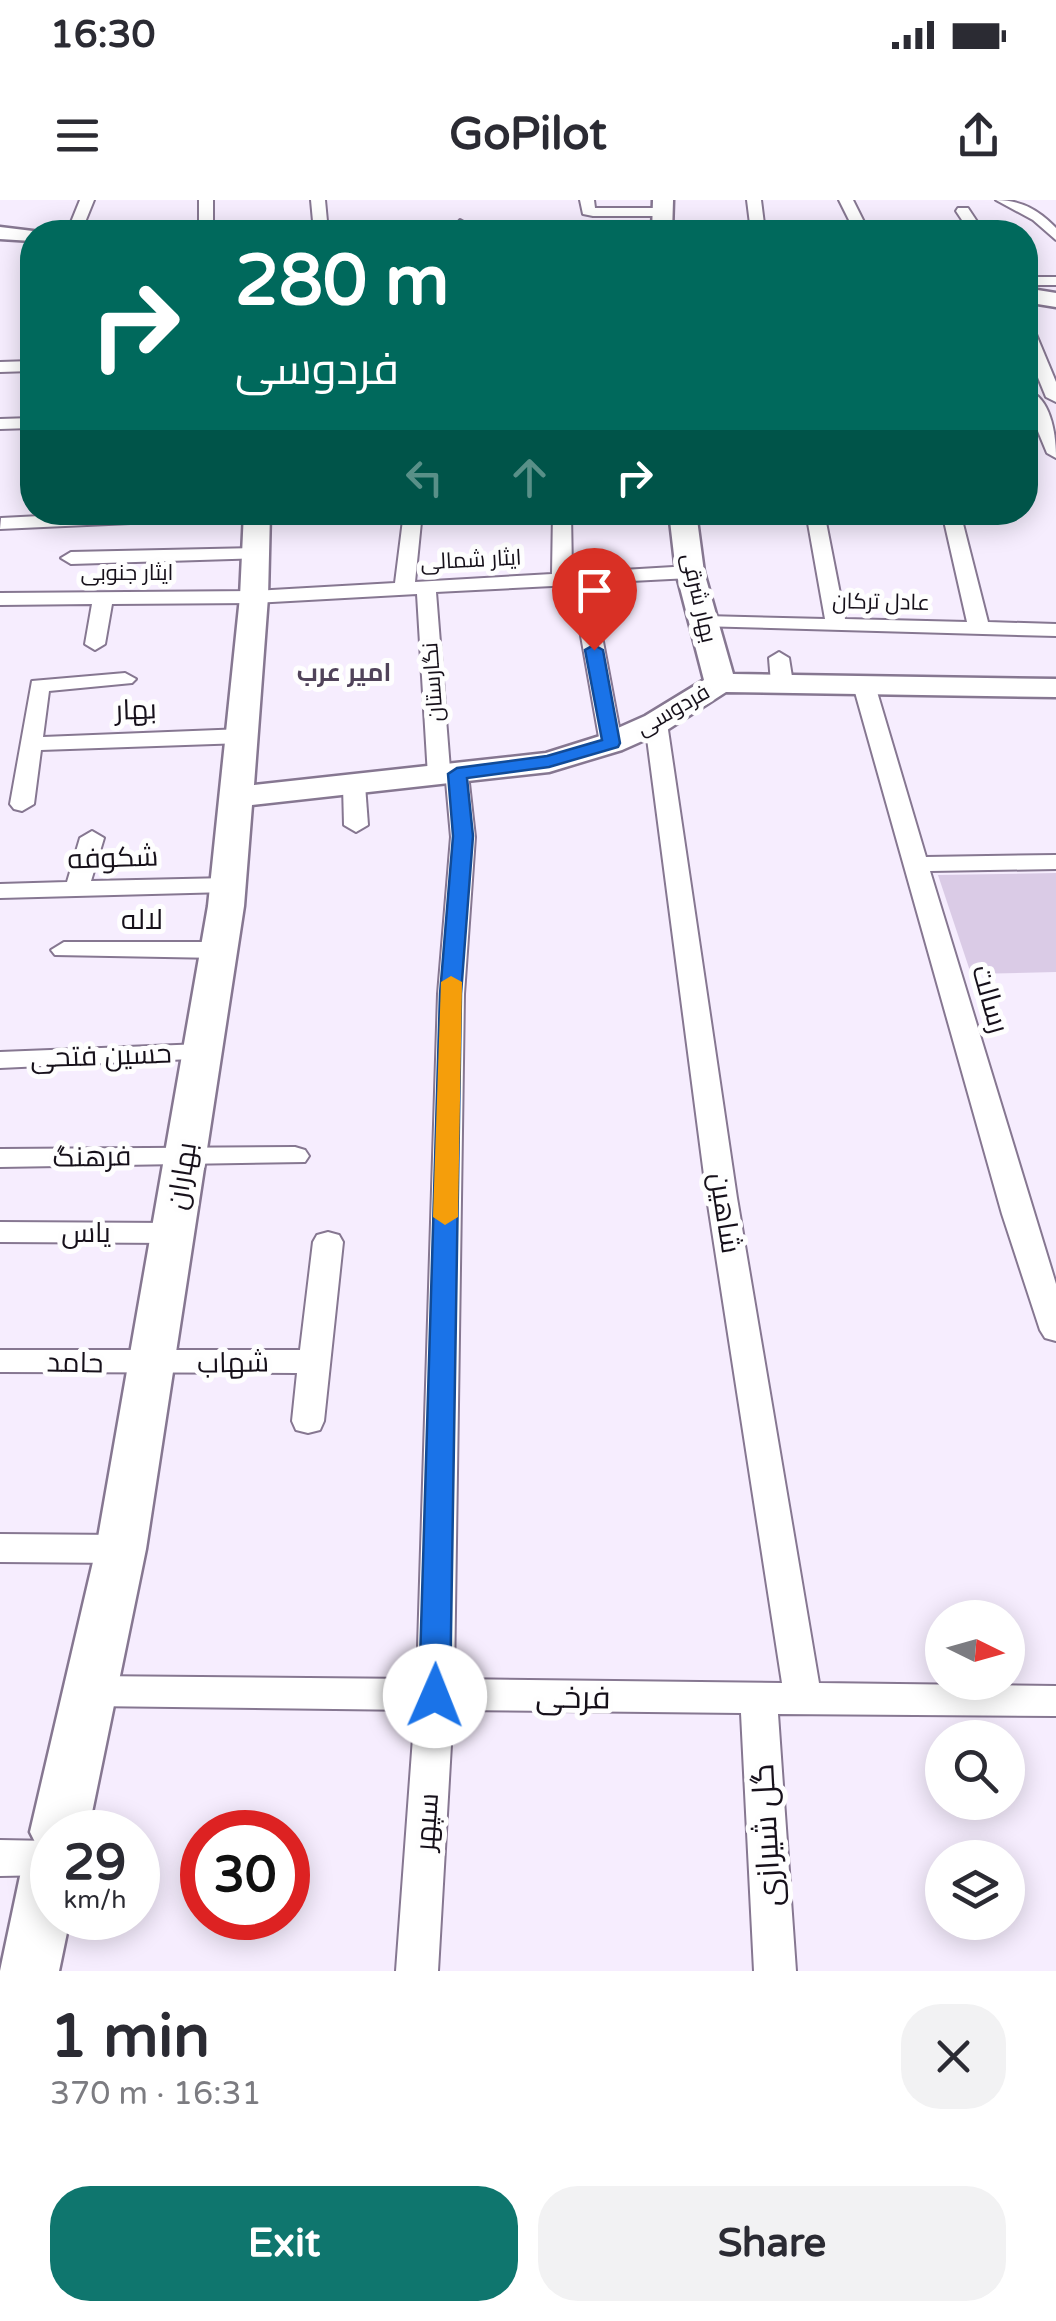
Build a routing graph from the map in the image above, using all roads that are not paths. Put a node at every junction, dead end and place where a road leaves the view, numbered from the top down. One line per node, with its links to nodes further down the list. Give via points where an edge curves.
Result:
1 (587, 200): 4 (street, via 593,212)
2 (1003, 200): 6 (street)
3 (963, 211): 5 (street)
4 (663, 215)
5 (969, 220)
6 (1037, 220)
7 (1038, 357): 8 (street)
8 (1055, 397)
9 (1038, 416): 10 (street)
10 (1056, 453)
11 (12, 499): 12 (street)
12 (1, 524): 19 (street)
13 (413, 525): 23 (street, نگارستان)
14 (564, 525): 22 (street)
15 (684, 525): 21 (street, بهار شرقی)
16 (817, 525): 28 (street)
17 (954, 525): 29 (street)
18 (257, 533): 20 (street); 24 (street, بهاران)
19 (0, 534)
20 (71, 558)
21 (690, 572): 22 (street, ایثار شمالی); 27 (street, بهار شرقی)
22 (572, 579): 23 (street, ایثار شمالی); 38 (street)
23 (415, 588): 24 (street, ایثار شمالی); 40 (street, نگارستان)
24 (254, 597): 25 (street, ایثار جنوبی); 37 (street, بهاران)
25 (102, 598): 26 (street, ایثار جنوبی, via 81,588); 31 (street)
26 (0, 599)
27 (705, 622): 28 (street, عادل ترکان); 33 (street, بهار شرقی)
28 (836, 626): 29 (street, عادل ترکان)
29 (979, 629): 30 (street, عادل ترکان)
30 (1056, 630)
31 (95, 644)
32 (124, 680): 39 (street, via 40,685)
33 (720, 684): 34 (street, فردوسی, via 781,670); 36 (street, فردوسی)
34 (864, 685): 35 (street, فردوسی); 47 (street, رسالت)
35 (1056, 688)
36 (656, 723): 38 (street, فردوسی); 71 (street, شاهین, via 716,1160)
37 (242, 736): 39 (street, بهار); 42 (street, بهاران)
38 (611, 743): 40 (street, فردوسی, via 549,762)
39 (31, 744): 43 (street)
40 (448, 775): 41 (street, فردوسی); 69 (street, سپهر, via 463,836 450,994)
41 (354, 785): 42 (street, فردوسی); 44 (street)
42 (236, 797): 48 (street, بهاران)
43 (22, 804)
44 (356, 825)
45 (92, 838): 49 (street)
46 (1056, 862): 47 (street)
47 (918, 864): 61 (street, رسالت)
48 (228, 884): 49 (street, شکوفه); 52 (street, بهاران)
49 (77, 889): 50 (street, شکوفه)
50 (0, 891)
51 (64, 950): 52 (street, لاله)
52 (219, 950): 53 (street, بهاران)
53 (202, 1052): 54 (street, حسین فتحی); 55 (street, بهاران)
54 (0, 1060)
55 (185, 1156): 56 (street, فرهنگ); 57 (street, فرهنگ); 59 (street, بهاران)
56 (295, 1156)
57 (0, 1158)
58 (0, 1232): 59 (street, یاس)
59 (172, 1233): 64 (street, بهاران)
60 (328, 1242): 63 (street)
61 (1056, 1330)
62 (0, 1361): 64 (street, حامد)
63 (315, 1362): 64 (street, شهاب); 65 (street)
64 (151, 1364): 67 (street, بهاران)
65 (308, 1421)
66 (0, 1548): 67 (street)
67 (121, 1549): 68 (street, بهاران)
68 (90, 1692): 69 (street, فرخی); 73 (street, بهاران)
69 (435, 1696): 70 (street, فرخی); 78 (street, سپهر)
70 (759, 1700): 71 (street, فرخی); 79 (street, گل شیرازی)
71 (802, 1700): 72 (street, فرخی)
72 (1056, 1701)
73 (64, 1810)
74 (0, 1858): 75 (street)
75 (30, 1859)
76 (35, 1940): 77 (street)
77 (29, 1971)
78 (418, 1971)
79 (774, 1971)

